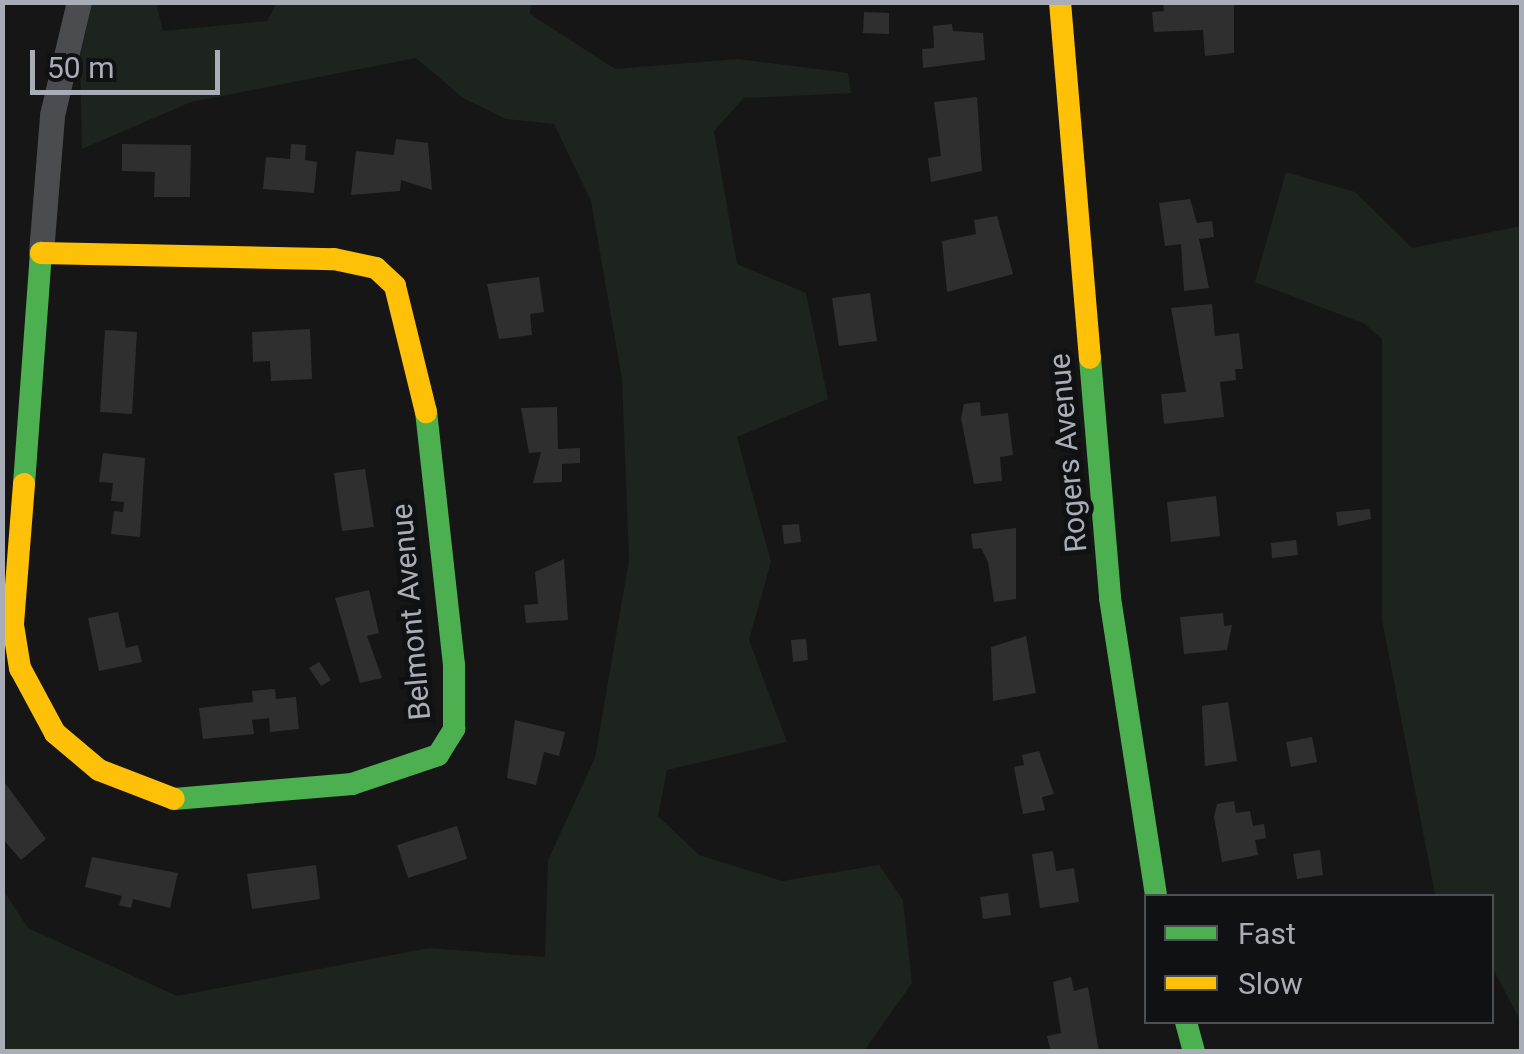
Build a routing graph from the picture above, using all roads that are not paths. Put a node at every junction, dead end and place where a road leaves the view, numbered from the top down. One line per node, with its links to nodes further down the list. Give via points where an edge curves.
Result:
1 (79, 2): 3 (street, Belmont Avenue, via 52,115)
2 (1060, 2): 5 (street, Rogers Avenue, via 1110,598)
3 (41, 253): 4 (street, Belmont Avenue); 4 (street, Belmont Avenue, via 334,259 376,268 395,286 422,378 454,665 449,744 391,776 320,789 205,802 137,788 67,746 36,703 16,650)
4 (8, 572)
5 (1156, 894)
6 (1187, 1024): 7 (street)
7 (1194, 1052)

